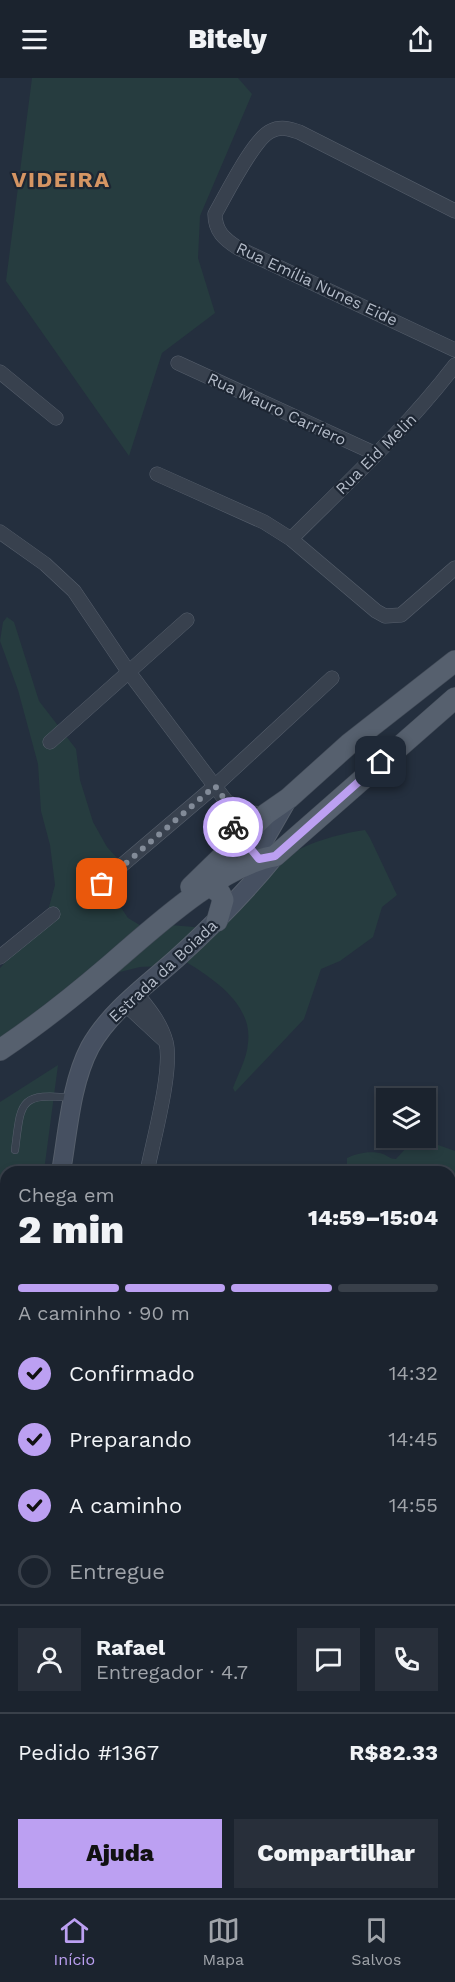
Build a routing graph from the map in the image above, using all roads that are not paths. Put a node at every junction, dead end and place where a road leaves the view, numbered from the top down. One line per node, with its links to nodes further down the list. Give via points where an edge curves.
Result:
1 (455, 211): 2 (street, Rua Emília Nunes Eide, via 300,132 280,128 262,137 215,214 218,230 238,248)
2 (455, 350)
3 (178, 363): 7 (street, Rua Mauro Carriero)
4 (455, 365): 7 (street, Rua Eid Melin, via 424,406)
5 (0, 372): 6 (street)
6 (56, 418)
7 (376, 454): 10 (street, Rua Eid Melin)
8 (157, 474): 10 (street)
9 (0, 532): 14 (street, via 45,564 74,591)
10 (291, 538): 11 (street, via 385,616 401,615)
11 (455, 568)
12 (187, 620): 14 (street)
13 (455, 661): 18 (main road)
14 (128, 671): 17 (street); 19 (street)
15 (332, 678): 19 (street)
16 (455, 698): 20 (main road)
17 (50, 742)
18 (323, 768): 20 (main road); 21 (main road)
19 (215, 786): 22 (street); 26 (street)
20 (346, 792): 25 (main road)
21 (289, 798): 23 (main road); 25 (main road, via 268,831)
22 (226, 801): 23 (street, via 248,813); 24 (street, via 232,826)
23 (266, 814): 24 (main road)
24 (242, 837): 25 (street); 29 (main road)
25 (267, 857): 27 (main road, via 234,869); 30 (main road, Estrada da Boiada, via 255,880)
26 (102, 884)
27 (210, 886): 29 (main road); 30 (main road, via 223,900)
28 (53, 914): 31 (street)
29 (164, 920): 33 (main road, via 73,996)
30 (217, 921): 32 (main road, Estrada da Boiada)
31 (0, 957)
32 (131, 999): 34 (main road, Estrada da Boiada, via 90,1046); 37 (street, via 166,1042 166,1073)
33 (0, 1050)
34 (74, 1098): 35 (lane, via 36,1097 26,1103 20,1111); 36 (main road, Estrada da Boiada)
35 (15, 1150)
36 (61, 1166)
37 (148, 1166)

